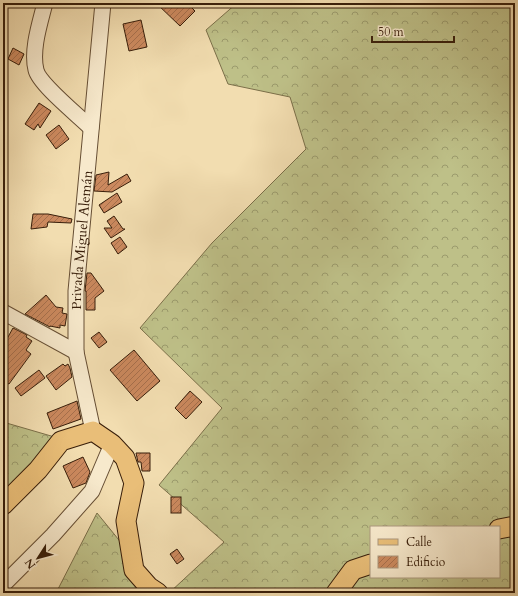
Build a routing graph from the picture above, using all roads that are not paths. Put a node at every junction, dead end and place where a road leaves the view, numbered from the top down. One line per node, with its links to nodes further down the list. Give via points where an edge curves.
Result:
1 (45, 3): 3 (street, via 34,54 36,71 43,82)
2 (103, 3): 3 (street, Privada Miguel Alemán)
3 (91, 128): 5 (street, Privada Miguel Alemán, via 76,291)
4 (3, 312): 5 (street)
5 (76, 352): 6 (street, Privada Miguel Alemán)
6 (93, 431): 7 (main road); 8 (main road, via 61,441 38,470)
7 (112, 444): 12 (street, via 92,491); 13 (main road, via 125,458 134,483 126,521 134,570)
8 (3, 505)
9 (515, 526): 10 (main road)
10 (500, 529)
11 (370, 564): 14 (main road, via 353,570)
12 (3, 585)
13 (158, 593)
14 (336, 593)

